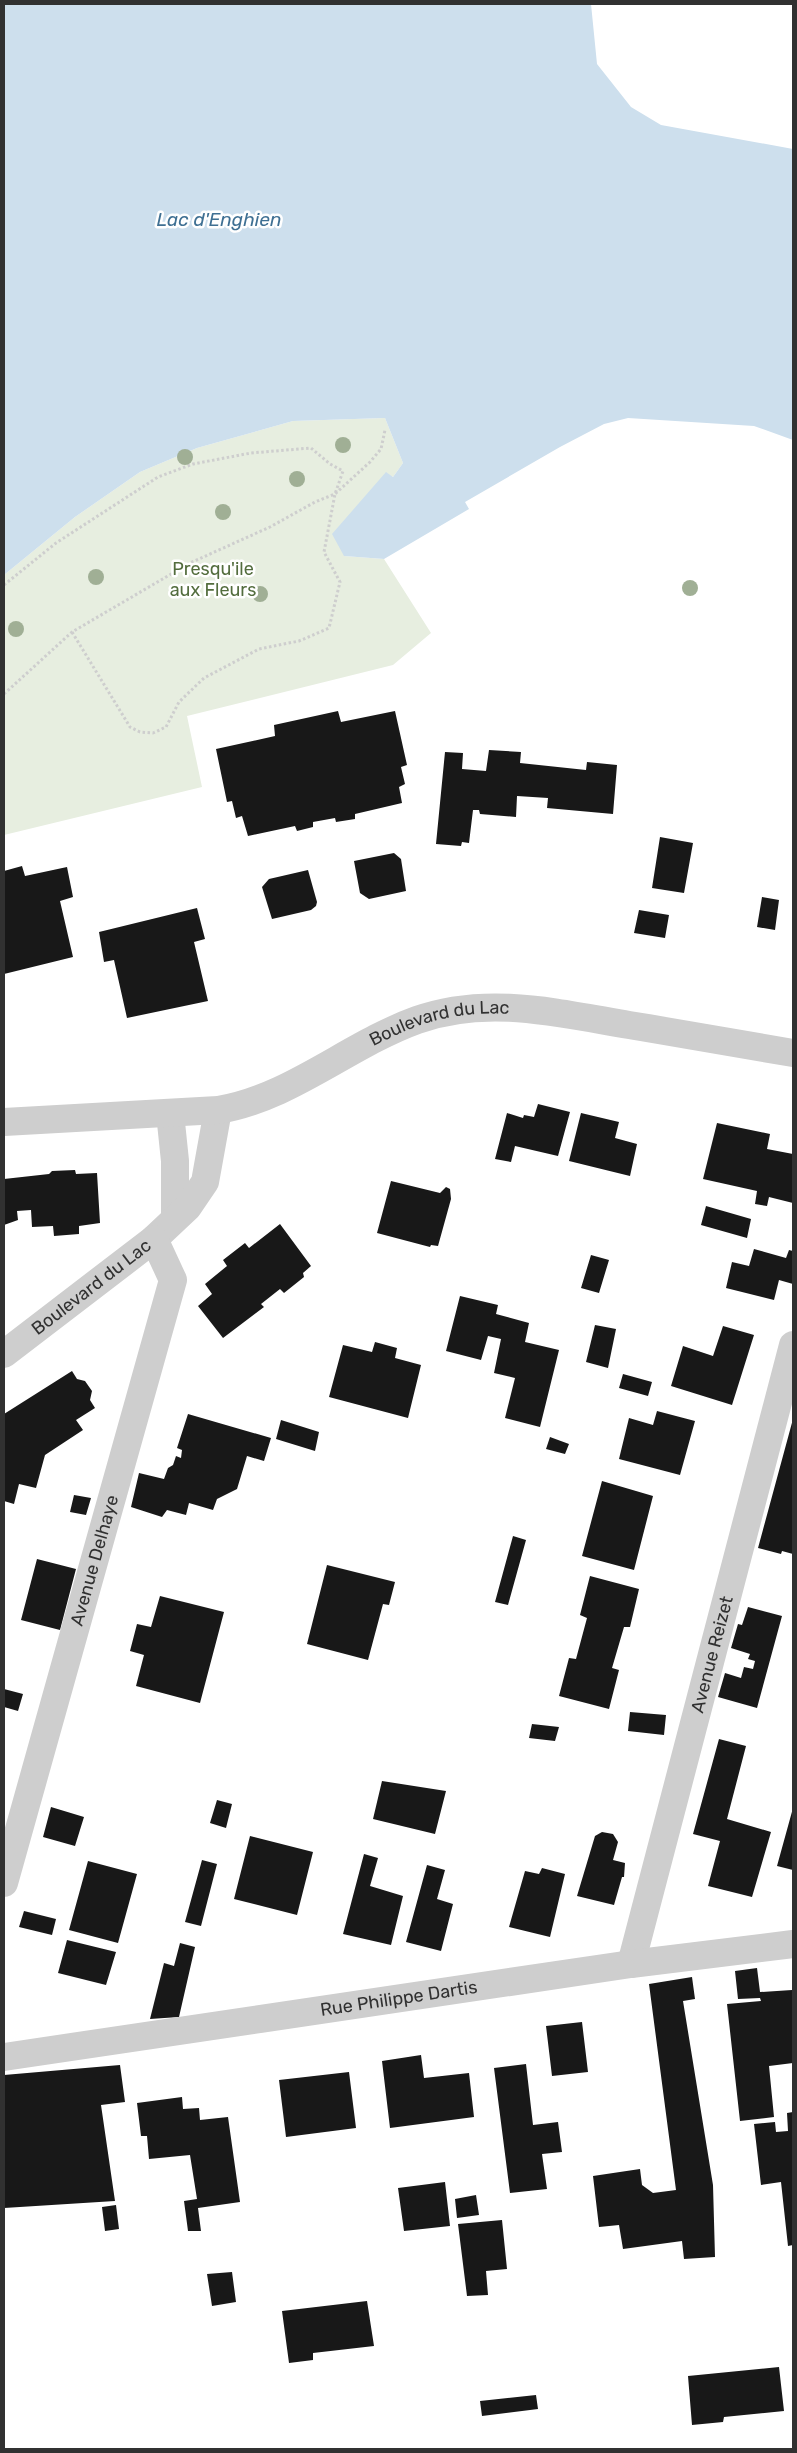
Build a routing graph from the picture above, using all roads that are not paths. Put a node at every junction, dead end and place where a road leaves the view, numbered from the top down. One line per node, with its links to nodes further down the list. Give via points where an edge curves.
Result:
1 (793, 1053): 2 (street, Boulevard du Lac, via 519,1007 465,1008 394,1029 282,1090)
2 (218, 1110): 3 (street); 5 (street, Boulevard du Lac, via 205,1182 188,1207)
3 (170, 1113): 4 (street); 5 (street, via 175,1161)
4 (4, 1122)
5 (175, 1217): 6 (street, Boulevard du Lac)
6 (154, 1239): 8 (street, Boulevard du Lac); 9 (street, Avenue Delhaye, via 173,1280)
7 (793, 1345): 11 (street, Avenue Reizet)
8 (4, 1354)
9 (4, 1883)
10 (793, 1944): 11 (street, Rue Philippe Dartis)
11 (631, 1964): 12 (street, Rue Philippe Dartis)
12 (4, 2057)

